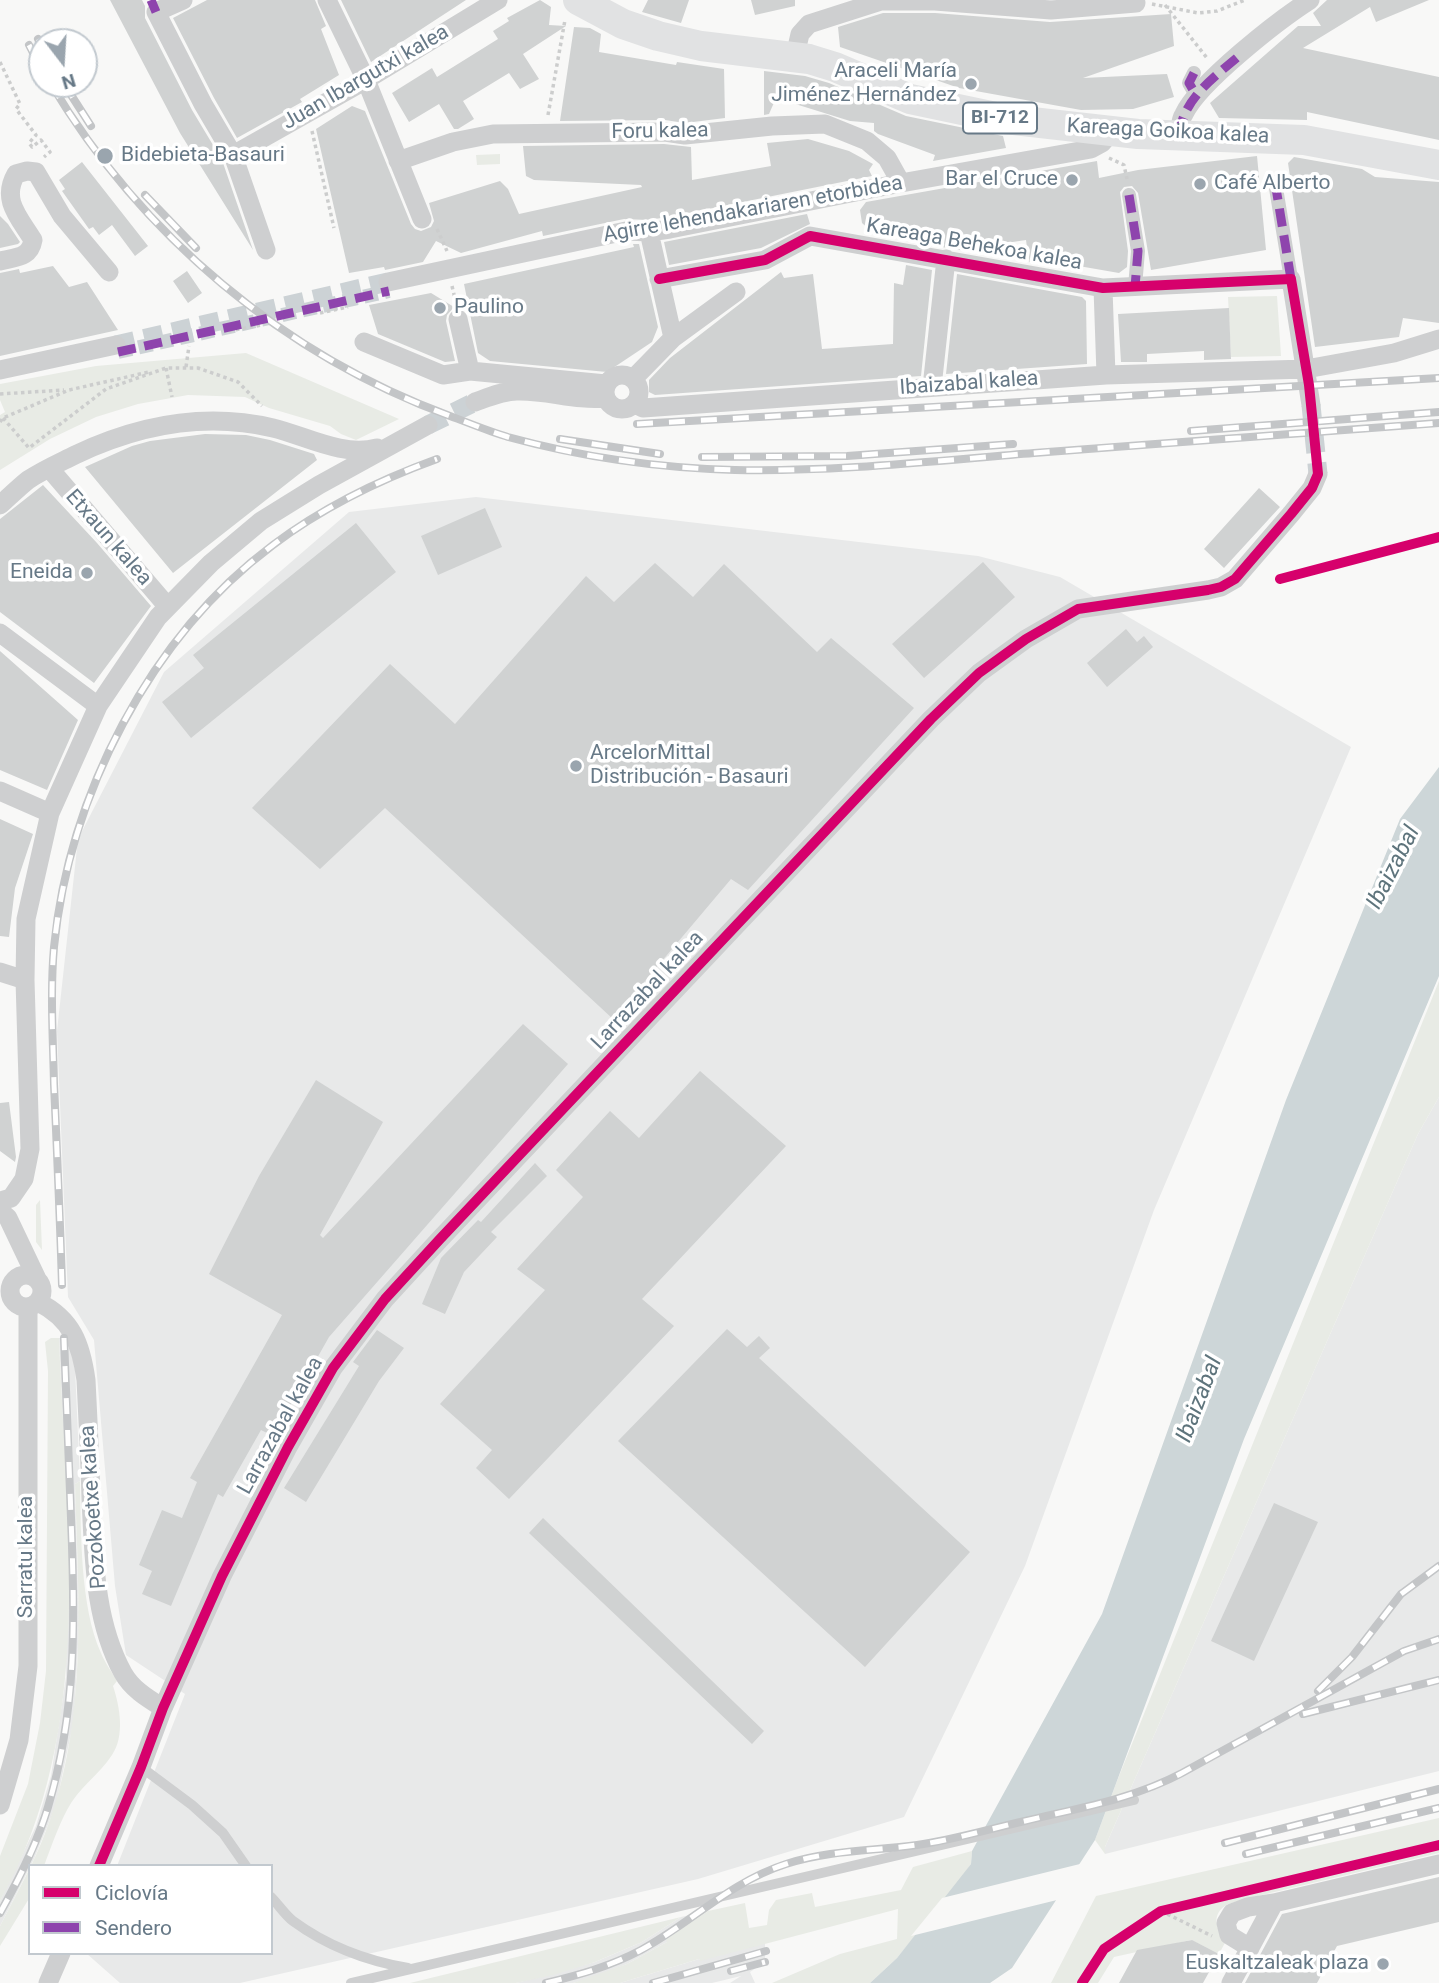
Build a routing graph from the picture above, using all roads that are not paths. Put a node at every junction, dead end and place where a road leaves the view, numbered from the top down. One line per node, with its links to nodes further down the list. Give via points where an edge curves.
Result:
1 (183, 0): 6 (street)
2 (327, 0): 10 (street)
3 (498, 0): 10 (street, Juan Ibargutxi kalea)
4 (1310, 0): 11 (street)
5 (1136, 3): 8 (street, via 1051,10 881,1 809,24 800,34)
6 (154, 6): 14 (street)
7 (572, 7): 8 (main road, Kareaga Goikoa kalea / BI-712, via 683,43)
8 (795, 56): 13 (main road, Kareaga Goikoa kalea / BI-712, via 835,67 910,99)
9 (1194, 73): 11 (street, via 1189,83)
10 (366, 80): 14 (street, Juan Ibargutxi kalea); 15 (street)
11 (1196, 95): 12 (street, via 1184,114)
12 (1179, 135): 13 (main road, Kareaga Goikoa kalea / BI-712); 16 (main road, Kareaga Goikoa kalea / BI-712, via 1304,140)
13 (1101, 140): 18 (street, Agirre lehendakariaren etorbidea)
14 (233, 155): 22 (street)
15 (398, 161): 18 (street, Foru kalea, via 493,134 685,135 825,124 867,141 887,158); 20 (street)
16 (1439, 165)
17 (1275, 182): 27 (street)
18 (901, 183): 21 (street, Agirre lehendakariaren etorbidea)
19 (1129, 195): 29 (street, via 1138,250)
20 (422, 219)
21 (649, 232): 26 (street); 28 (street, Agirre lehendakariaren etorbidea, via 626,231)
22 (266, 250)
23 (946, 259): 26 (street, Kareaga Behekoa kalea, via 810,236 765,260); 30 (street, Kareaga Behekoa kalea); 42 (street)
24 (0, 261): 25 (street, via 25,256 32,248 33,240 9,199 9,186 16,174 37,172 62,216)
25 (109, 272)
26 (659, 279): 33 (street)
27 (1291, 279): 29 (street, Kareaga Behekoa kalea); 37 (street)
28 (388, 282)
29 (1135, 287): 30 (street, Kareaga Behekoa kalea)
30 (1103, 288): 40 (street)
31 (736, 292): 33 (street)
32 (458, 315): 39 (street)
33 (673, 338): 41 (street)
34 (1439, 339): 37 (street, Ibaizabal kalea, via 1394,353)
35 (363, 342): 39 (street, via 443,375)
36 (116, 345): 38 (street)
37 (1306, 369): 40 (street, Ibaizabal kalea); 46 (street)
38 (0, 370)
39 (470, 371): 43 (street)
40 (1106, 375): 42 (street, Ibaizabal kalea)
41 (633, 379): 43 (street, via 618,376); 45 (street, via 638,388)
42 (932, 387): 45 (street, Ibaizabal kalea, via 643,408)
43 (606, 391): 44 (street, via 590,399 519,390); 45 (street, via 616,409)
44 (475, 402)
45 (635, 404)
46 (1311, 405)
47 (428, 425): 49 (street)
48 (326, 444): 49 (street, via 367,451); 50 (street, via 254,424 200,421 139,430); 52 (street, via 328,462)
49 (388, 446): 52 (street)
50 (49, 468): 53 (street); 54 (street, Etxaun kalea)
51 (1318, 474): 66 (street, Larrazabal kalea, via 1312,488 1235,579 1208,590 1078,609 979,673 440,1239 385,1299 333,1368 222,1576)
52 (319, 485): 54 (street, via 261,521)
53 (0, 505)
54 (168, 607): 56 (street)
55 (0, 634): 56 (street)
56 (98, 706): 58 (street)
57 (0, 791): 58 (street)
58 (50, 813): 60 (street, via 26,919)
59 (0, 972): 60 (street)
60 (25, 980): 61 (street, via 30,1149 24,1180)
61 (5, 1207): 62 (street)
62 (16, 1240): 63 (street); 64 (street)
63 (38, 1280): 64 (street, via 26,1275); 65 (street, via 42,1289)
64 (9, 1286): 65 (street, via 14,1301)
65 (33, 1304): 66 (street, Pozokoetxe kalea, via 60,1316 82,1353 94,1560 103,1618 123,1673 131,1685); 69 (street, Sarratu kalea, via 28,1666 19,1740)
66 (163, 1708): 67 (street, Larrazabal kalea)
67 (141, 1768): 70 (street); 71 (lane, via 223,1833)
68 (1135, 1800): 77 (lane)
69 (0, 1805)
70 (100, 1864)
71 (245, 1864)
72 (1439, 1864): 74 (street)
73 (273, 1898): 77 (lane, via 291,1920 325,1940 373,1962)
74 (1274, 1903): 75 (street); 75 (street, via 1232,1913 1226,1923 1229,1936)
75 (1248, 1951): 80 (street)
76 (60, 1955): 78 (street)
77 (412, 1969): 79 (lane)
78 (48, 1983)
79 (351, 1983)
80 (1231, 1983)

